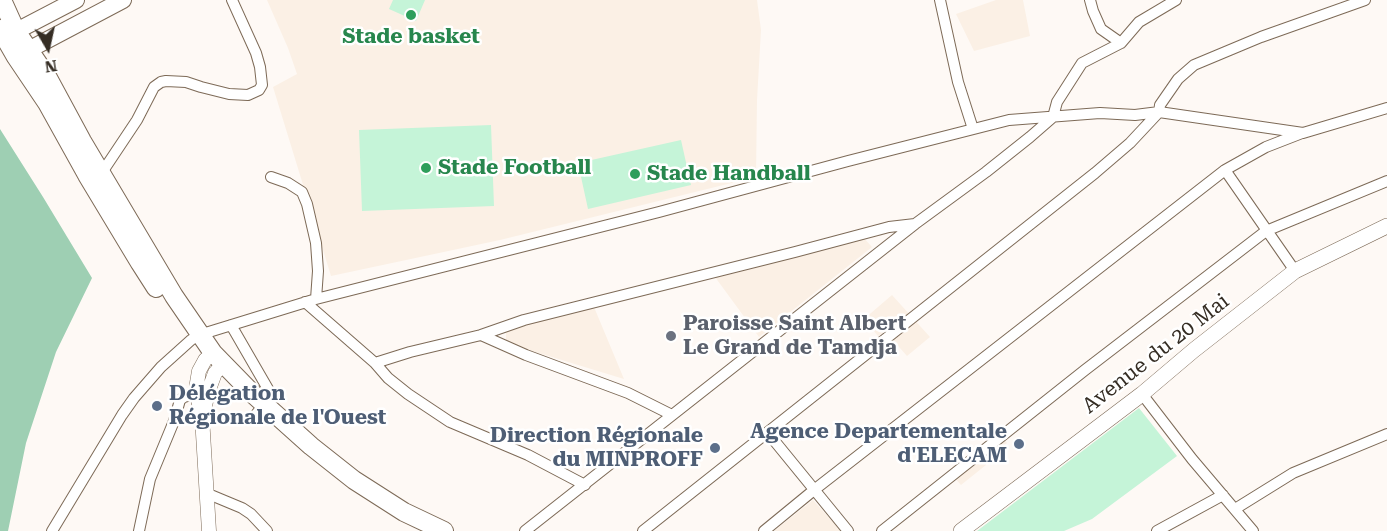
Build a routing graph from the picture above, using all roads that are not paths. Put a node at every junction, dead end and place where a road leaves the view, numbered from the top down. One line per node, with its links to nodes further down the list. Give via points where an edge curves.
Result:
1 (2, 0): 9 (highway)
2 (76, 0): 9 (main road)
3 (123, 0): 11 (main road)
4 (232, 0): 19 (street, via 256,53 262,85 259,90 237,95 186,82 161,82 154,87)
5 (940, 0): 15 (street)
6 (1090, 0): 10 (street, via 1101,29)
7 (1176, 0): 10 (street, via 1138,22)
8 (1365, 0): 13 (street, via 1194,65 1178,79)
9 (7, 33): 11 (highway)
10 (1121, 43): 14 (street, via 1082,63 1057,102)
11 (22, 54): 19 (highway, via 47,103)
12 (1387, 108): 16 (street)
13 (1159, 112): 14 (street); 16 (street); 35 (street, via 1095,173)
14 (1053, 117): 15 (street, via 1010,120); 21 (street)
15 (973, 129): 25 (street)
16 (1303, 133): 17 (street, via 1266,147)
17 (1225, 170): 23 (street); 38 (street)
18 (272, 177): 25 (street, via 302,192 308,204 318,271)
19 (98, 179): 28 (highway, via 140,262)
20 (1387, 181): 23 (street)
21 (915, 224): 27 (street, via 889,227 536,317); 34 (street)
22 (1387, 226): 24 (main road, Avenue du 20 Mai)
23 (1266, 231): 24 (street); 52 (street)
24 (1295, 271): 31 (main road, Avenue du 20 Mai)
25 (311, 300): 26 (street); 30 (street)
26 (231, 325): 28 (street); 33 (street, via 268,389 269,398)
27 (481, 335): 30 (street); 34 (street, via 628,393)
28 (195, 337): 29 (highway); 42 (street, via 161,367 122,415)
29 (214, 362): 32 (street, via 199,371 197,383); 33 (highway)
30 (375, 363): 37 (street, via 394,384 450,422 528,455)
31 (1142, 394): 40 (street); 53 (main road, Avenue du 20 Mai)
32 (202, 397): 39 (street); 43 (street, via 192,395 180,400 150,479)
33 (261, 409): 46 (highway, via 312,460 375,508); 47 (highway, via 354,480 404,512)
34 (672, 415): 37 (street)
35 (768, 433): 38 (street); 49 (street)
36 (1387, 434): 41 (street, via 1293,473)
37 (585, 485): 48 (street)
38 (814, 489): 50 (street); 51 (street)
39 (206, 493): 44 (street); 45 (street, via 242,508)
40 (1223, 495): 41 (street); 54 (street)
41 (1234, 509): 55 (street)
42 (52, 531)
43 (139, 531)
44 (209, 531)
45 (267, 531)
46 (414, 531)
47 (444, 531)
48 (525, 531)
49 (642, 531)
50 (764, 531)
51 (848, 531)
52 (882, 531)
53 (961, 531)
54 (1156, 531)
55 (1253, 531)

